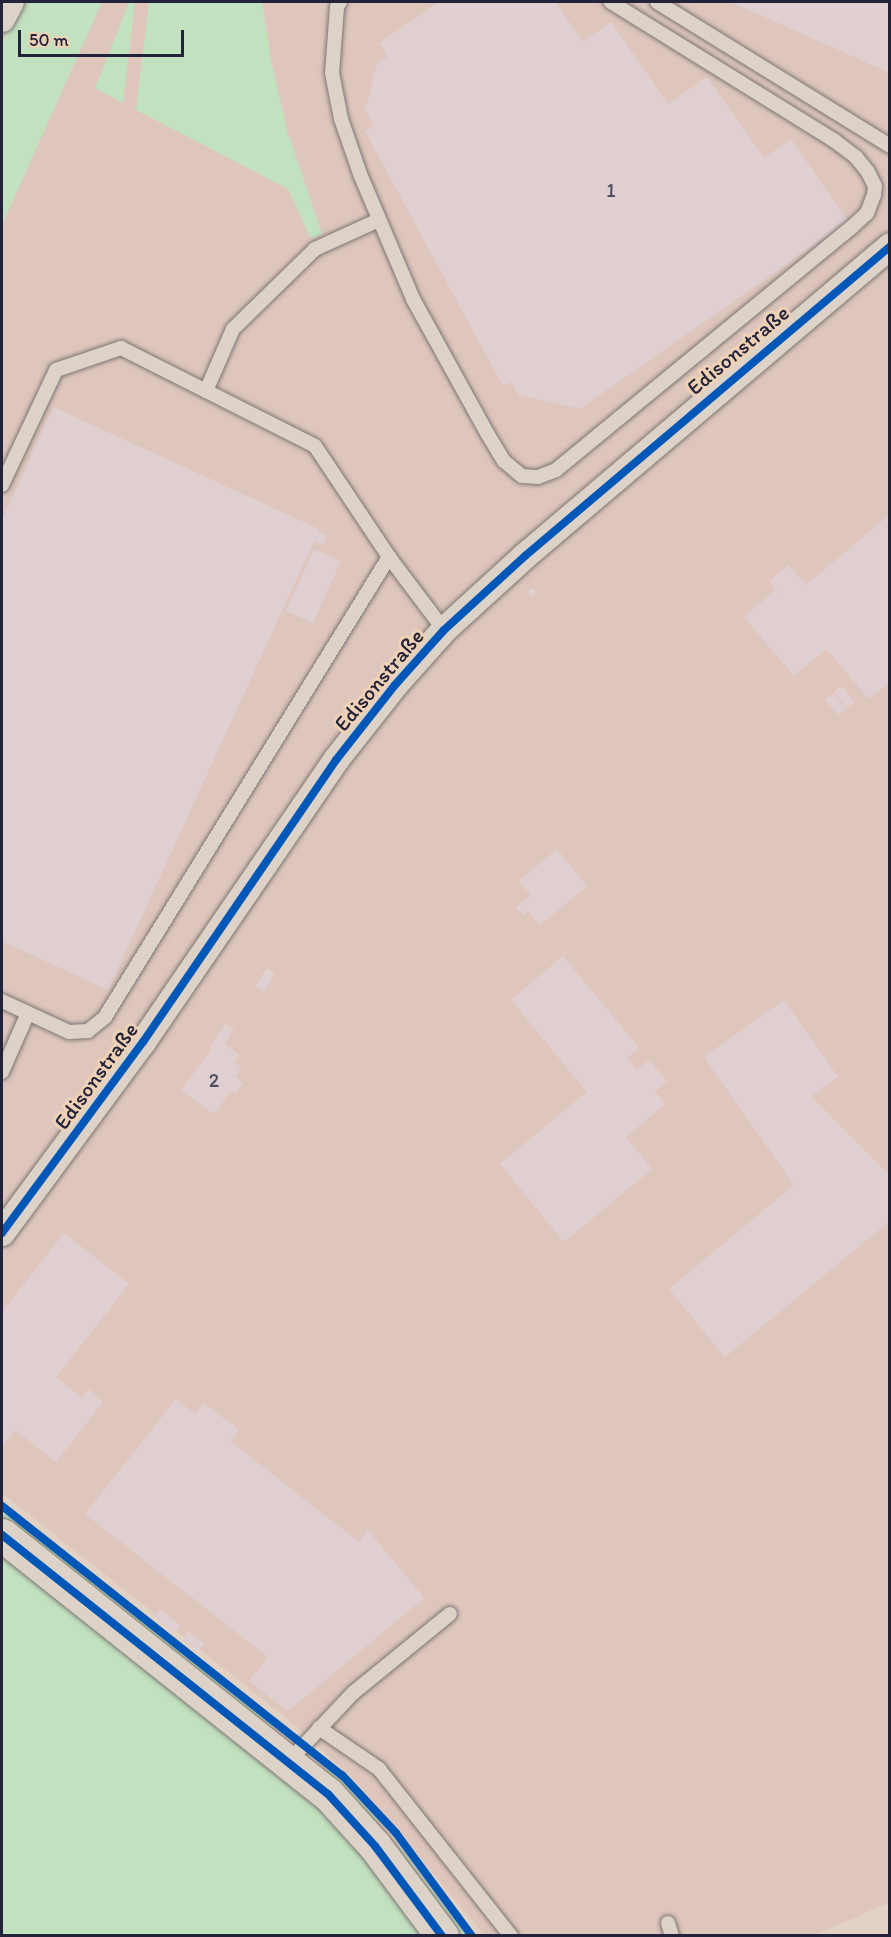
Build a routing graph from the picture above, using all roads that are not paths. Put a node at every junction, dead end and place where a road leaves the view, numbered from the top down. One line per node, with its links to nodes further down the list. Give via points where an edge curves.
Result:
1 (11, 2): 5 (street)
2 (340, 2): 7 (lane, via 332,73 341,119)
3 (611, 2): 7 (lane, via 856,157 875,186 867,213 556,470 538,477 522,476 498,452 413,299)
4 (657, 2): 6 (lane)
5 (2, 19)
6 (890, 146)
7 (379, 220): 9 (lane, via 315,249 233,329)
8 (890, 246): 12 (street, Edisonstraße, via 525,556)
9 (206, 391): 10 (lane, via 121,348 56,370); 11 (lane, via 315,446)
10 (2, 485)
11 (389, 557): 12 (lane); 14 (lane, via 105,1017 88,1030 69,1032)
12 (444, 630): 16 (street, Edisonstraße, via 336,760 143,1042)
13 (2, 1001): 14 (lane)
14 (28, 1013): 15 (lane)
15 (2, 1072)
16 (2, 1233)
17 (2, 1535): 20 (street)
18 (450, 1614): 19 (lane, via 352,1693)
19 (319, 1728): 20 (lane); 22 (lane, via 379,1769)
20 (289, 1761): 21 (street, via 328,1794 375,1846)
21 (442, 1935)
22 (511, 1935)

